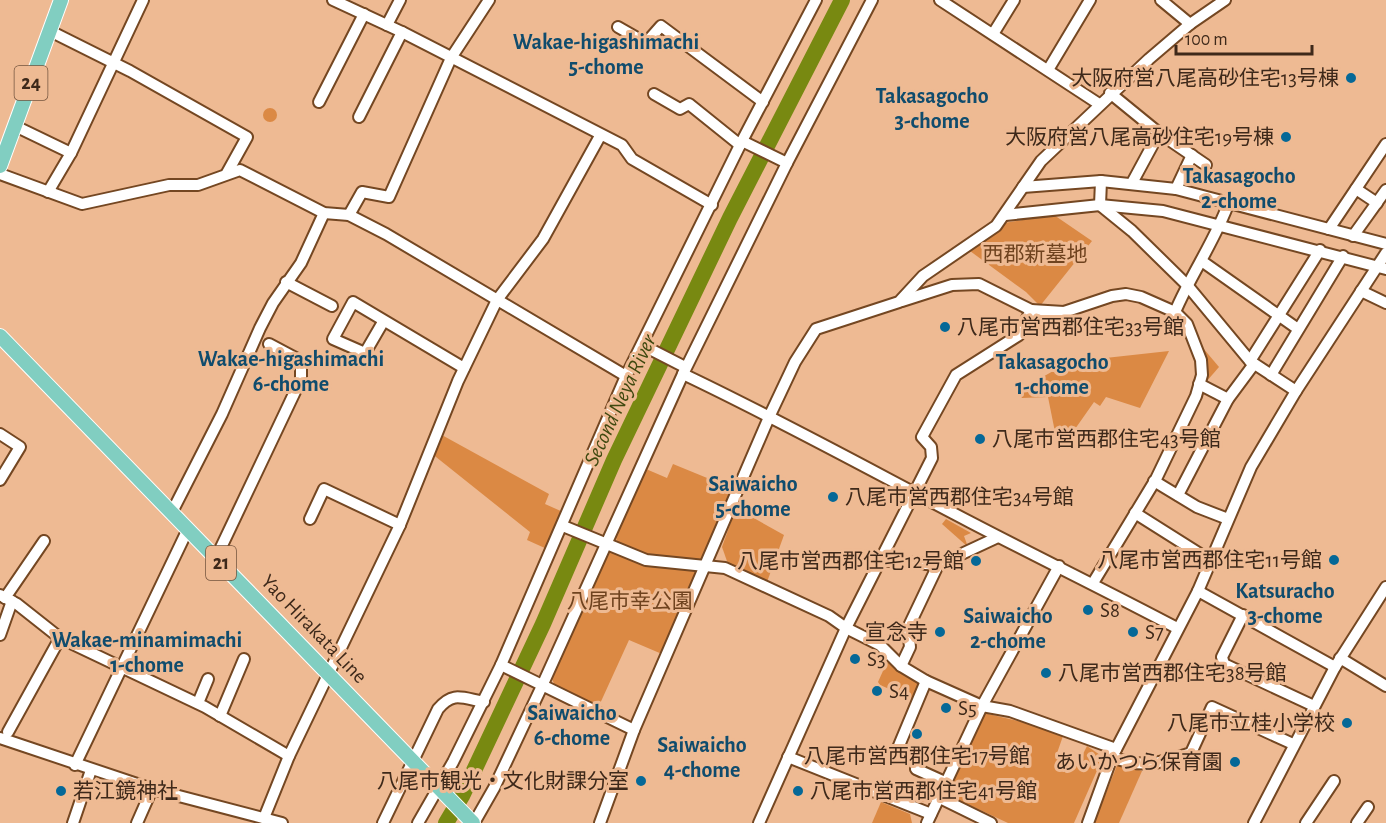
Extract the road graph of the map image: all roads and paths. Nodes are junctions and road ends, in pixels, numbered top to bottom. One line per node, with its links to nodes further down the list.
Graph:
1 (61, 0): 17 (main road, 24)
2 (143, 0): 21 (street)
3 (333, 0): 13 (street)
4 (400, 0): 15 (street)
5 (489, 0): 20 (street)
6 (816, 0): 26 (street)
7 (872, 0): 36 (street)
8 (940, 0): 19 (street)
9 (1014, 0): 19 (street)
10 (1090, 0): 22 (street)
11 (1161, 0): 14 (street)
12 (1225, 0): 14 (street)
13 (363, 14): 15 (street); 25 (street)
14 (1190, 24): 23 (street)
15 (387, 25): 18 (street)
16 (618, 27): 26 (street)
17 (50, 31): 21 (street); 29 (main road, 24)
18 (402, 32): 20 (street); 28 (street)
19 (993, 34): 22 (street)
20 (451, 58): 31 (street); 53 (street)
21 (114, 63): 34 (street); 39 (street)
22 (1048, 70): 27 (street)
23 (1110, 93): 27 (street); 30 (street)
24 (654, 94): 32 (street)
25 (320, 102)
26 (763, 102): 32 (street)
27 (1099, 104): 43 (street)
28 (359, 117)
29 (15, 126): 34 (street); 38 (main road, 24)
30 (1159, 133): 35 (street); 42 (street)
31 (600, 136): 50 (street); 67 (street)
32 (741, 143): 36 (street); 50 (street)
33 (1386, 144): 45 (street)
34 (71, 153): 47 (street)
35 (1192, 155): 37 (street); 44 (street)
36 (787, 163): 81 (street)
37 (1206, 165)
38 (0, 166)
39 (227, 173): 47 (street); 52 (street)
40 (0, 174): 47 (street)
41 (1101, 181): 42 (street); 43 (street); 51 (street)
42 (1132, 183): 44 (street)
43 (1023, 186): 54 (street)
44 (1176, 189): 48 (street)
45 (1356, 189): 49 (street); 56 (street)
46 (1386, 190): 49 (street)
47 (48, 192)
48 (1229, 202): 55 (street); 56 (street)
49 (1377, 203): 57 (street)
50 (712, 205): 78 (street)
51 (1100, 206): 54 (street); 55 (street); 65 (street)
52 (324, 213): 53 (street); 64 (street)
53 (349, 215): 67 (street)
54 (1005, 215): 68 (street)
55 (1221, 224): 59 (street); 62 (street)
56 (1329, 229): 57 (street)
57 (1353, 236): 58 (street)
58 (1386, 244)
59 (1320, 250): 61 (street); 73 (street)
60 (1386, 253): 63 (street)
61 (1342, 256): 63 (street); 75 (street)
62 (1203, 262): 65 (street); 73 (street)
63 (1381, 268): 66 (street)
64 (286, 282): 70 (street); 93 (street)
65 (1186, 285): 72 (street); 79 (street)
66 (1360, 291): 69 (street); 85 (street)
67 (496, 300): 80 (street); 83 (street)
68 (899, 302): 71 (street); 87 (street)
69 (1386, 303)
70 (332, 306)
71 (1031, 310): 72 (street); 91 (street)
72 (1175, 312): 84 (street)
73 (1279, 315): 75 (street); 79 (street)
74 (383, 322): 74 (street); 80 (street)
75 (1298, 329): 82 (street)
76 (0, 336): 93 (main road, Yao Hirakata Line / 21)
77 (269, 344): 103 (street)
78 (642, 345): 81 (street); 83 (street)
79 (1252, 363): 82 (street); 86 (street)
80 (464, 368): 97 (street)
81 (684, 370): 87 (street); 102 (street)
82 (1271, 375): 85 (street)
83 (626, 376): 98 (street)
84 (1199, 384): 86 (street); 90 (street)
85 (1296, 391): 96 (street)
86 (1228, 399): 92 (street)
87 (770, 415): 91 (street); 106 (street)
88 (0, 434): 89 (street)
89 (1, 481)
90 (1154, 481): 92 (street); 94 (street)
91 (915, 493): 100 (street); 104 (street)
92 (1178, 495): 96 (street)
93 (172, 512): 99 (main road, Yao Hirakata Line / 21)
94 (1135, 513): 105 (street); 109 (street)
95 (310, 519): 97 (street)
96 (1228, 519): 105 (street)
97 (400, 525): 123 (street)
98 (563, 526): 102 (street); 120 (street)
99 (188, 529): 103 (main road, Yao Hirakata Line / 21); 122 (street)
100 (998, 537): 107 (street); 108 (street)
101 (44, 542): 112 (street)
102 (606, 545): 106 (street); 126 (street)
103 (216, 558): 123 (main road, Yao Hirakata Line / 21)
104 (880, 560): 107 (street); 114 (street)
105 (1211, 561): 111 (street)
106 (708, 565): 114 (street); 134 (street)
107 (938, 565): 121 (street)
108 (1059, 566): 109 (street); 130 (street)
109 (1093, 583): 115 (street)
110 (1386, 587): 119 (street)
111 (1198, 591): 113 (street); 115 (street)
112 (6, 598): 116 (street); 117 (street)
113 (1243, 615): 119 (street); 131 (street)
114 (846, 628): 121 (street); 139 (street)
115 (1177, 628): 137 (street)
116 (0, 635)
117 (60, 638): 122 (street); 135 (street)
118 (244, 659): 132 (street)
119 (1338, 662): 127 (street); 131 (street)
120 (501, 665): 126 (street); 128 (street)
121 (901, 666): 125 (street)
122 (122, 669): 129 (street); 141 (street)
123 (328, 674): 138 (street); 140 (main road, Yao Hirakata Line / 21)
124 (208, 679): 129 (street)
125 (926, 681): 130 (street); 144 (street)
126 (542, 686): 134 (street); 151 (street)
127 (1386, 686)
128 (484, 702): 140 (street); 146 (street)
129 (198, 703): 132 (street)
130 (982, 706): 137 (street); 144 (street)
131 (1314, 706): 136 (street)
132 (220, 716): 138 (street)
133 (0, 723): 135 (street)
134 (634, 730): 157 (street)
135 (4, 735): 141 (street)
136 (1293, 744): 137 (street); 161 (street)
137 (1114, 753): 160 (street)
138 (289, 756): 149 (street)
139 (788, 757): 150 (street); 158 (street)
140 (413, 761): 146 (main road, Yao Hirakata Line / 21); 155 (street)
141 (75, 765): 142 (street)
142 (91, 770): 145 (street); 152 (street)
143 (1334, 781): 162 (street)
144 (947, 783): 147 (street)
145 (152, 789): 149 (street); 153 (street)
146 (440, 789): 151 (main road, Yao Hirakata Line / 21); 156 (street)
147 (940, 798): 150 (street); 159 (street)
148 (1368, 807): 163 (street)
149 (264, 818): 154 (street)
150 (929, 818)
151 (472, 822)
152 (73, 823)
153 (137, 823)
154 (282, 823)
155 (384, 823)
156 (418, 823)
157 (600, 823)
158 (759, 823)
159 (991, 823)
160 (1088, 823)
161 (1254, 823)
162 (1306, 823)
163 (1357, 823)

